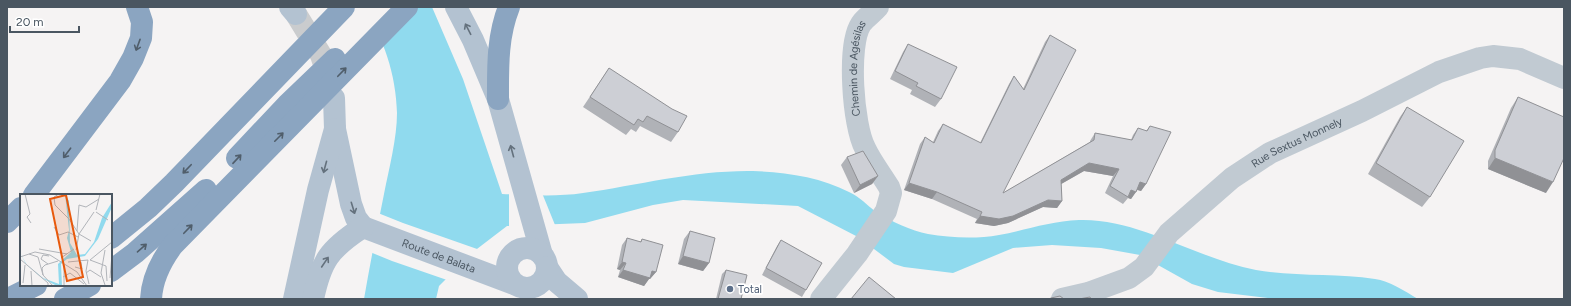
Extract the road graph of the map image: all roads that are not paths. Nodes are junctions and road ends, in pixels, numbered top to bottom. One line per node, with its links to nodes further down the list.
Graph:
1 (137, 7): 15 (highway, one-way to 15)
2 (335, 7): 10 (highway)
3 (344, 7): 10 (highway)
4 (389, 7): 13 (highway)
5 (406, 7): 13 (highway, one-way to 5)
6 (456, 7): 12 (main road, one-way to 6)
7 (509, 7): 12 (highway)
8 (878, 7): 32 (lane, Chemin de Agésilas)
9 (1564, 78): 33 (lane, Rue Sextus Monnely)
10 (272, 80): 19 (highway, one-way to 19)
11 (334, 98): 14 (main road)
12 (498, 99): 20 (main road, one-way to 12)
13 (291, 113): 21 (highway, one-way to 13); 27 (highway, one-way to 13)
14 (335, 129): 18 (main road, one-way to 18); 28 (main road, one-way to 28)
15 (35, 194)
16 (20, 209): 17 (highway)
17 (7, 222)
18 (367, 230): 24 (main road, Route de Balata); 29 (main road, one-way to 18)
19 (112, 237)
20 (544, 261): 24 (main road); 24 (main road); 31 (main road)
21 (112, 270)
22 (34, 286): 25 (highway)
23 (88, 286): 26 (highway)
24 (517, 286): 30 (main road, Route de Balata)
25 (8, 299)
26 (65, 299)
27 (151, 299)
28 (294, 299)
29 (313, 299)
30 (546, 299)
31 (577, 299)
32 (821, 299)
33 (1062, 299)

